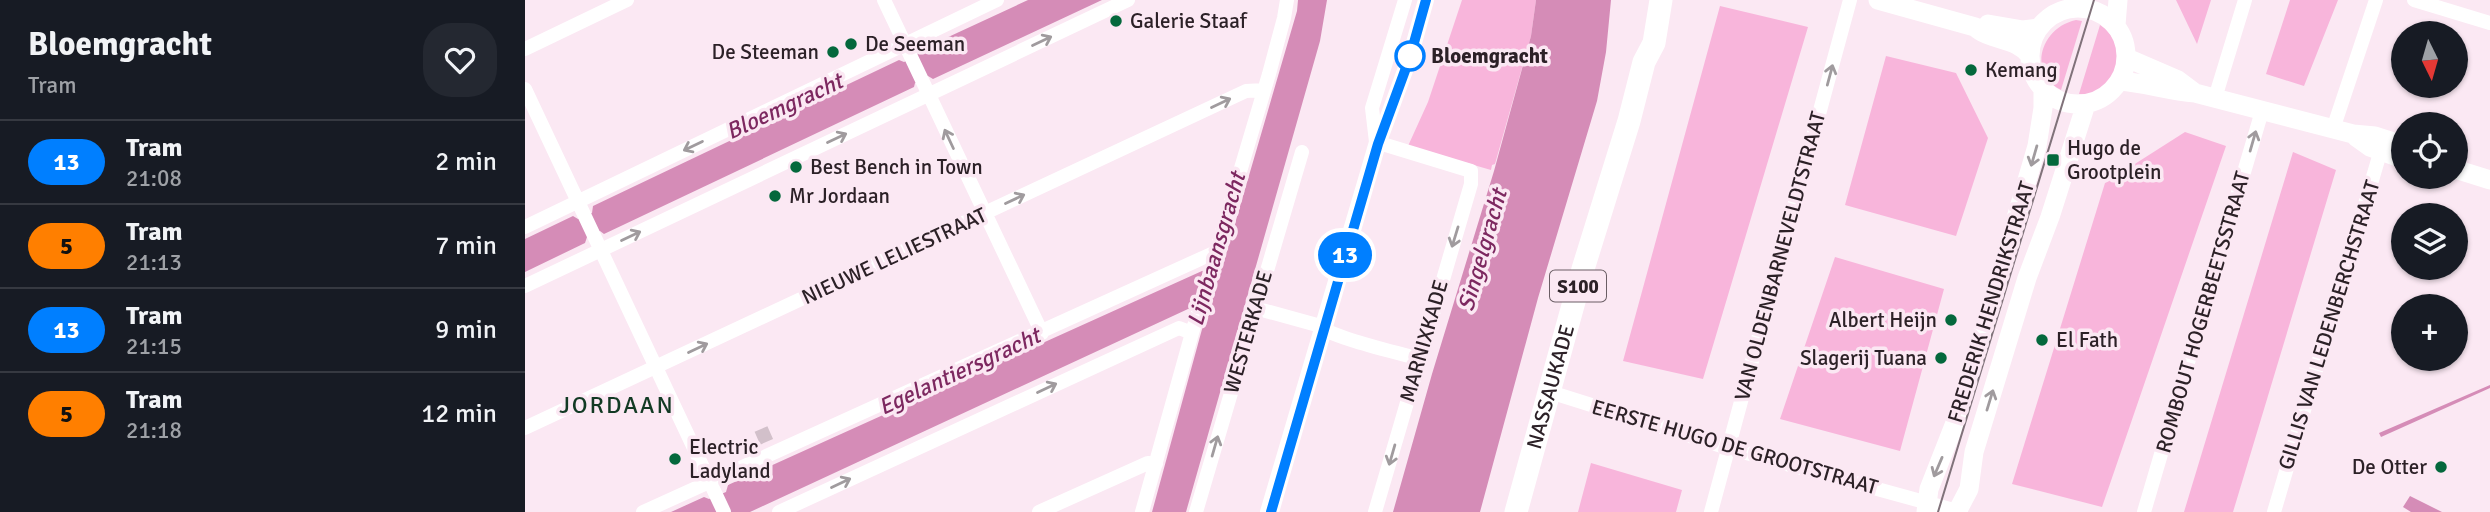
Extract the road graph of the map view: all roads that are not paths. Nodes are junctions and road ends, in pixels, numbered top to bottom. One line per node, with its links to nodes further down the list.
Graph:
1 (627, 0): 20 (street)
2 (884, 0): 21 (street)
3 (997, 0): 21 (street)
4 (1128, 0): 29 (street, one-way to 4)
5 (1287, 0): 28 (street)
6 (1405, 0): 35 (street)
7 (1644, 0): 24 (main road, NASSAUKADE / S100)
8 (1661, 0): 24 (main road, NASSAUKADE / S100)
9 (1850, 0): 54 (street, VAN OLDENBARNEVELDTSTRAAT, one-way to 9)
10 (1878, 0): 18 (main road)
11 (2118, 0): 17 (main road)
12 (2245, 0): 31 (street)
13 (2376, 0): 34 (street)
14 (2414, 0): 16 (street)
15 (2075, 4): 17 (main road); 19 (main road)
16 (2490, 23)
17 (2116, 25): 23 (main road)
18 (1975, 27): 19 (main road); 22 (main road)
19 (2039, 28): 22 (main road)
20 (525, 49)
21 (907, 50): 29 (street); 40 (street, one-way to 40)
22 (2030, 57): 27 (main road)
23 (2127, 58): 25 (main road); 30 (main road)
24 (1644, 62): 52 (main road, NASSAUKADE / S100)
25 (2120, 81): 30 (main road); 32 (main road)
26 (525, 89): 40 (street)
27 (2043, 89): 32 (main road); 57 (main road, FREDERIK HENDRIKSTRAAT, one-way to 57)
28 (1264, 90): 41 (street, NIEUWE LELIESTRAAT, one-way to 28); 44 (street)
29 (926, 91): 41 (street, one-way to 29); 43 (street, one-way to 29)
30 (2195, 93): 31 (main road)
31 (2215, 98): 33 (main road)
32 (2086, 104): 68 (main road, FREDERIK HENDRIKSTRAAT, one-way to 32)
33 (2262, 111): 34 (main road); 69 (street, ROMBOUT HOGERBEETSSTRAAT, one-way to 33)
34 (2333, 130): 36 (main road)
35 (1376, 142): 47 (street); 50 (street, MARNIXKADE, one-way to 50)
36 (2389, 145): 70 (street, GILLIS VAN LEDENBERCHSTRAAT)
37 (1301, 152): 46 (street, WESTERKADE)
38 (2468, 173): 39 (main road)
39 (2490, 180)
40 (581, 206): 42 (street); 43 (street)
41 (984, 213): 48 (street); 51 (street, NIEUWE LELIESTRAAT, one-way to 41)
42 (525, 226)
43 (599, 245): 45 (street); 51 (street)
44 (1218, 251): 48 (street); 49 (street)
45 (525, 286)
46 (1255, 308): 47 (street); 63 (street, WESTERKADE, one-way to 46)
47 (1320, 328): 50 (street); 64 (street)
48 (1042, 333): 56 (street)
49 (1192, 333): 55 (street); 60 (street, one-way to 49)
50 (1419, 359): 65 (street, MARNIXKADE, one-way to 65)
51 (656, 368): 53 (street, NIEUWE LELIESTRAAT); 56 (street)
52 (1550, 392): 54 (street, EERSTE HUGO DE GROOTSTRAAT); 66 (main road, NASSAUKADE / S100)
53 (525, 428)
54 (1728, 448): 57 (street, EERSTE HUGO DE GROOTSTRAAT); 67 (street, VAN OLDENBARNEVELDTSTRAAT)
55 (1156, 464): 61 (street); 62 (street)
56 (713, 486): 58 (street); 59 (street)
57 (1926, 508): 68 (street, EERSTE HUGO DE GROOTSTRAAT)
58 (643, 512)
59 (725, 512)
60 (779, 512)
61 (1039, 512)
62 (1142, 512)
63 (1196, 512)
64 (1267, 512)
65 (1375, 512)
66 (1516, 512)
67 (1711, 512)
68 (1958, 512)
69 (2144, 512)
70 (2274, 512)

